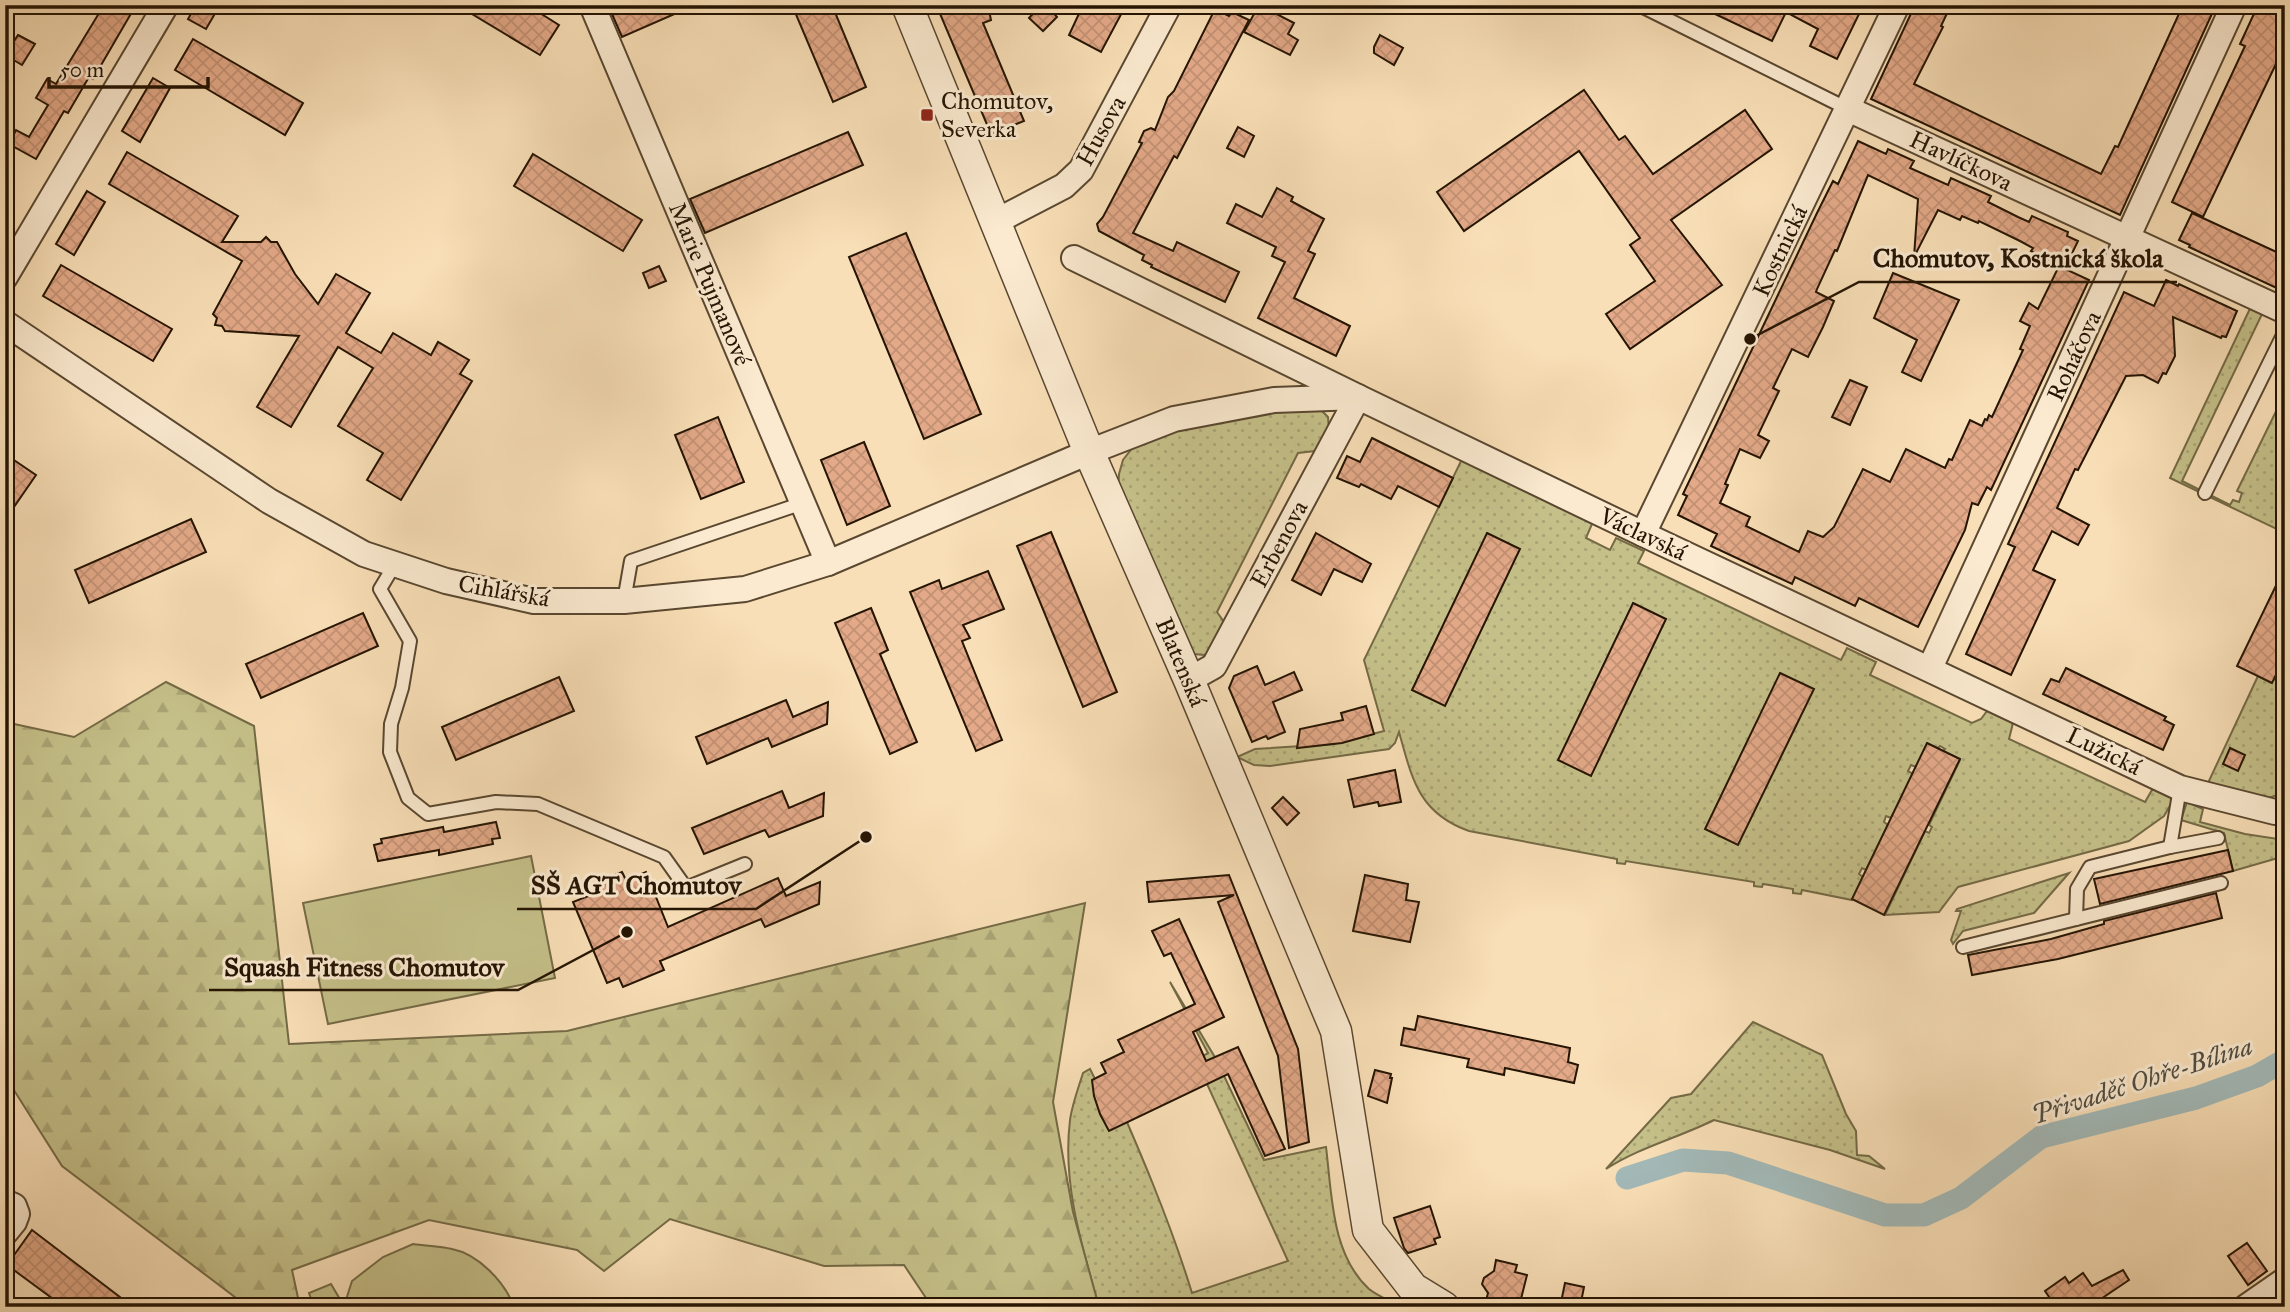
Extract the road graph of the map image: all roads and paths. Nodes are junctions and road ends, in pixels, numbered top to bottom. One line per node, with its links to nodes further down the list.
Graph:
1 (166, 5): 12 (street)
2 (592, 5): 19 (street, Marie Pujmanové)
3 (907, 5): 9 (street, Blatenská)
4 (1169, 5): 9 (street, Husova)
5 (1639, 5): 8 (lane, Havlíčkova)
6 (1897, 5): 8 (street, Kostnická)
7 (2234, 5): 10 (street, Roháčova)
8 (1848, 109): 10 (street, Havlíčkova); 20 (street, Kostnická)
9 (997, 221): 17 (street, Blatenská)
10 (2128, 239): 13 (street, Havlíčkova); 24 (street, Roháčova)
11 (1074, 258): 16 (street, Václavská)
12 (5, 277)
13 (2285, 311)
14 (5, 323): 22 (street, Cihlářská)
15 (2285, 331): 18 (lane)
16 (1358, 397): 17 (street, Václavská); 20 (street, Václavská); 25 (street, Erbenova)
17 (1089, 452): 21 (street, Cihlářská); 25 (street, Blatenská)
18 (2205, 492)
19 (803, 503): 21 (street, Marie Pujmanové); 23 (lane)
20 (1643, 534): 24 (street, Václavská)
21 (828, 563): 23 (street, Cihlářská)
22 (395, 564): 23 (street, Cihlářská); 30 (lane)
23 (624, 601)
24 (1930, 668): 26 (street, Lužická)
25 (1189, 680): 37 (street, Blatenská)
26 (2180, 788): 27 (street, Lužická); 29 (lane)
27 (2285, 812)
28 (2218, 838): 29 (lane)
29 (2169, 847): 32 (lane)
30 (745, 864)
31 (2221, 883): 32 (lane)
32 (2076, 919): 33 (lane)
33 (1963, 947)
34 (5, 1202): 35 (street)
35 (5, 1233)
36 (2285, 1280): 38 (street)
37 (1444, 1307)
38 (2246, 1307)

